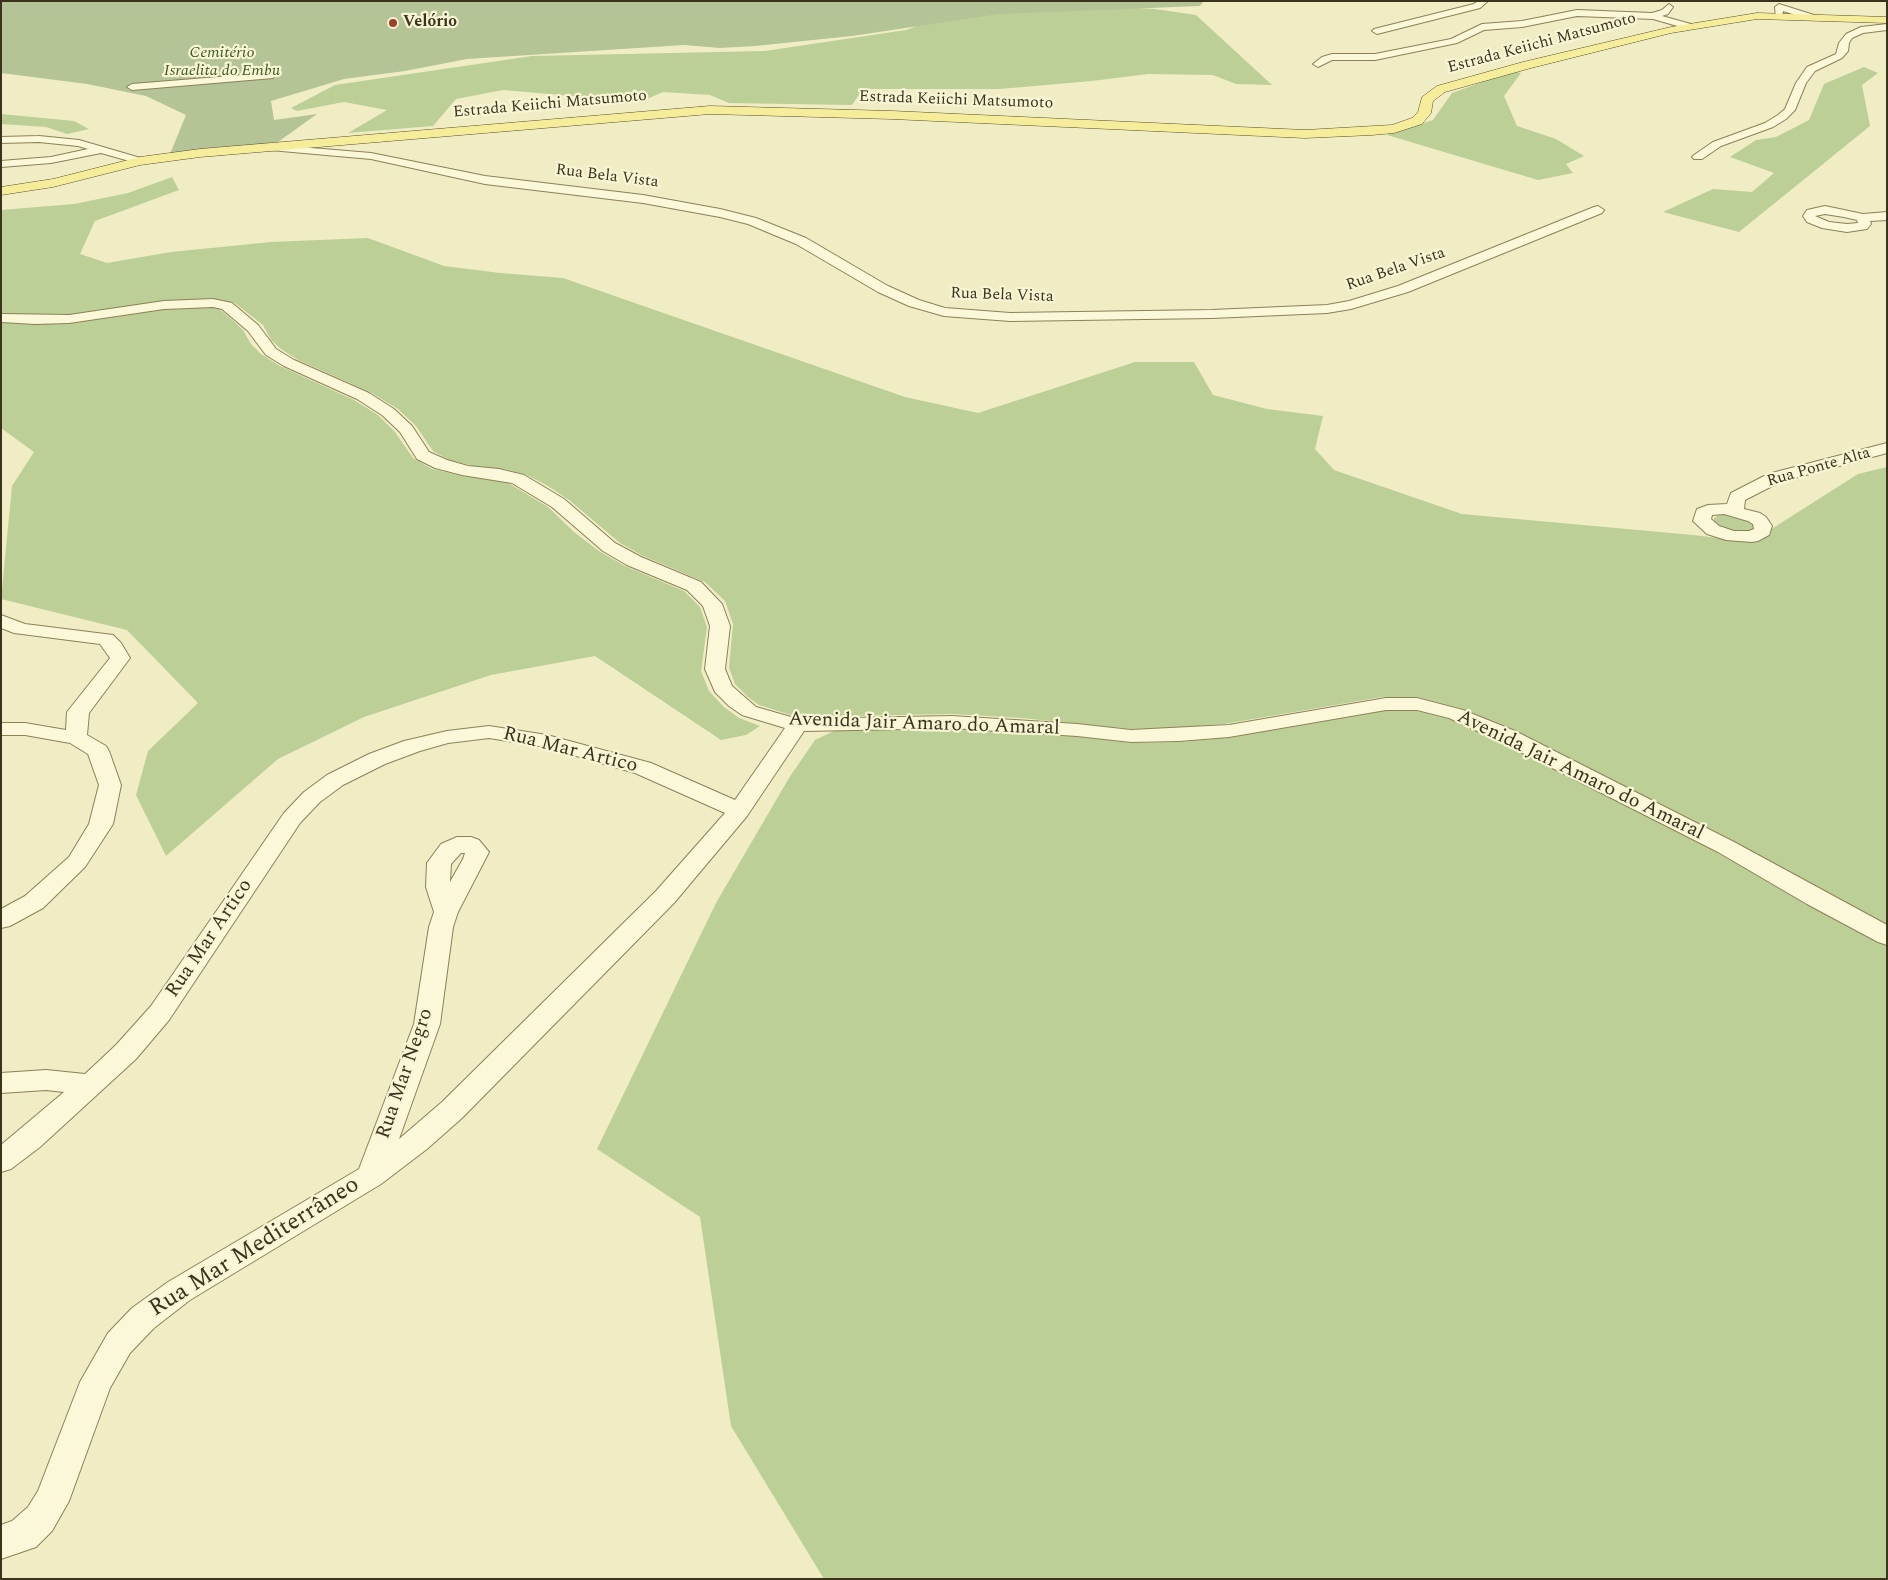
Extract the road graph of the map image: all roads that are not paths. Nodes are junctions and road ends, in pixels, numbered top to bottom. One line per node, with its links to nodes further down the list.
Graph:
1 (1482, 6): 10 (street)
2 (1669, 7): 5 (street)
3 (1777, 8): 6 (main road, Estrada Keiichi Matsumoto); 8 (main road, Estrada Keiichi Matsumoto)
4 (1508, 16): 7 (street)
5 (1654, 16): 7 (street); 8 (street)
6 (1887, 20)
7 (1532, 22): 11 (street)
8 (1688, 26): 17 (main road, Estrada Keiichi Matsumoto)
9 (1887, 27): 19 (street)
10 (1377, 31)
11 (1318, 64)
12 (269, 76): 14 (street)
13 (251, 81): 15 (street)
14 (132, 87)
15 (170, 95)
16 (1, 140): 18 (street)
17 (263, 147): 20 (main road, Estrada Keiichi Matsumoto); 23 (street, Rua Bela Vista)
18 (102, 150): 20 (street); 21 (street)
19 (1698, 158)
20 (140, 161): 22 (main road, Estrada Keiichi Matsumoto)
21 (1, 164)
22 (1, 191)
23 (1598, 210)
24 (1887, 216): 25 (street)
25 (1862, 218)
26 (1, 318): 30 (street, Avenida Jair Amaro do Amaral)
27 (1887, 448): 28 (street, Rua Ponte Alta)
28 (1735, 510)
29 (11, 625): 32 (street)
30 (798, 725): 33 (street); 36 (street, Avenida Jair Amaro do Amaral)
31 (1, 729): 32 (street)
32 (76, 738): 35 (street)
33 (739, 811): 38 (street, Rua Mar Artico); 40 (street)
34 (475, 859): 40 (street, Rua Mar Negro)
35 (1, 920)
36 (1887, 936)
37 (1, 1083): 38 (street)
38 (91, 1085): 39 (street)
39 (1, 1161)
40 (371, 1176): 41 (street, Rua Mar Mediterrâneo)
41 (1, 1542)

